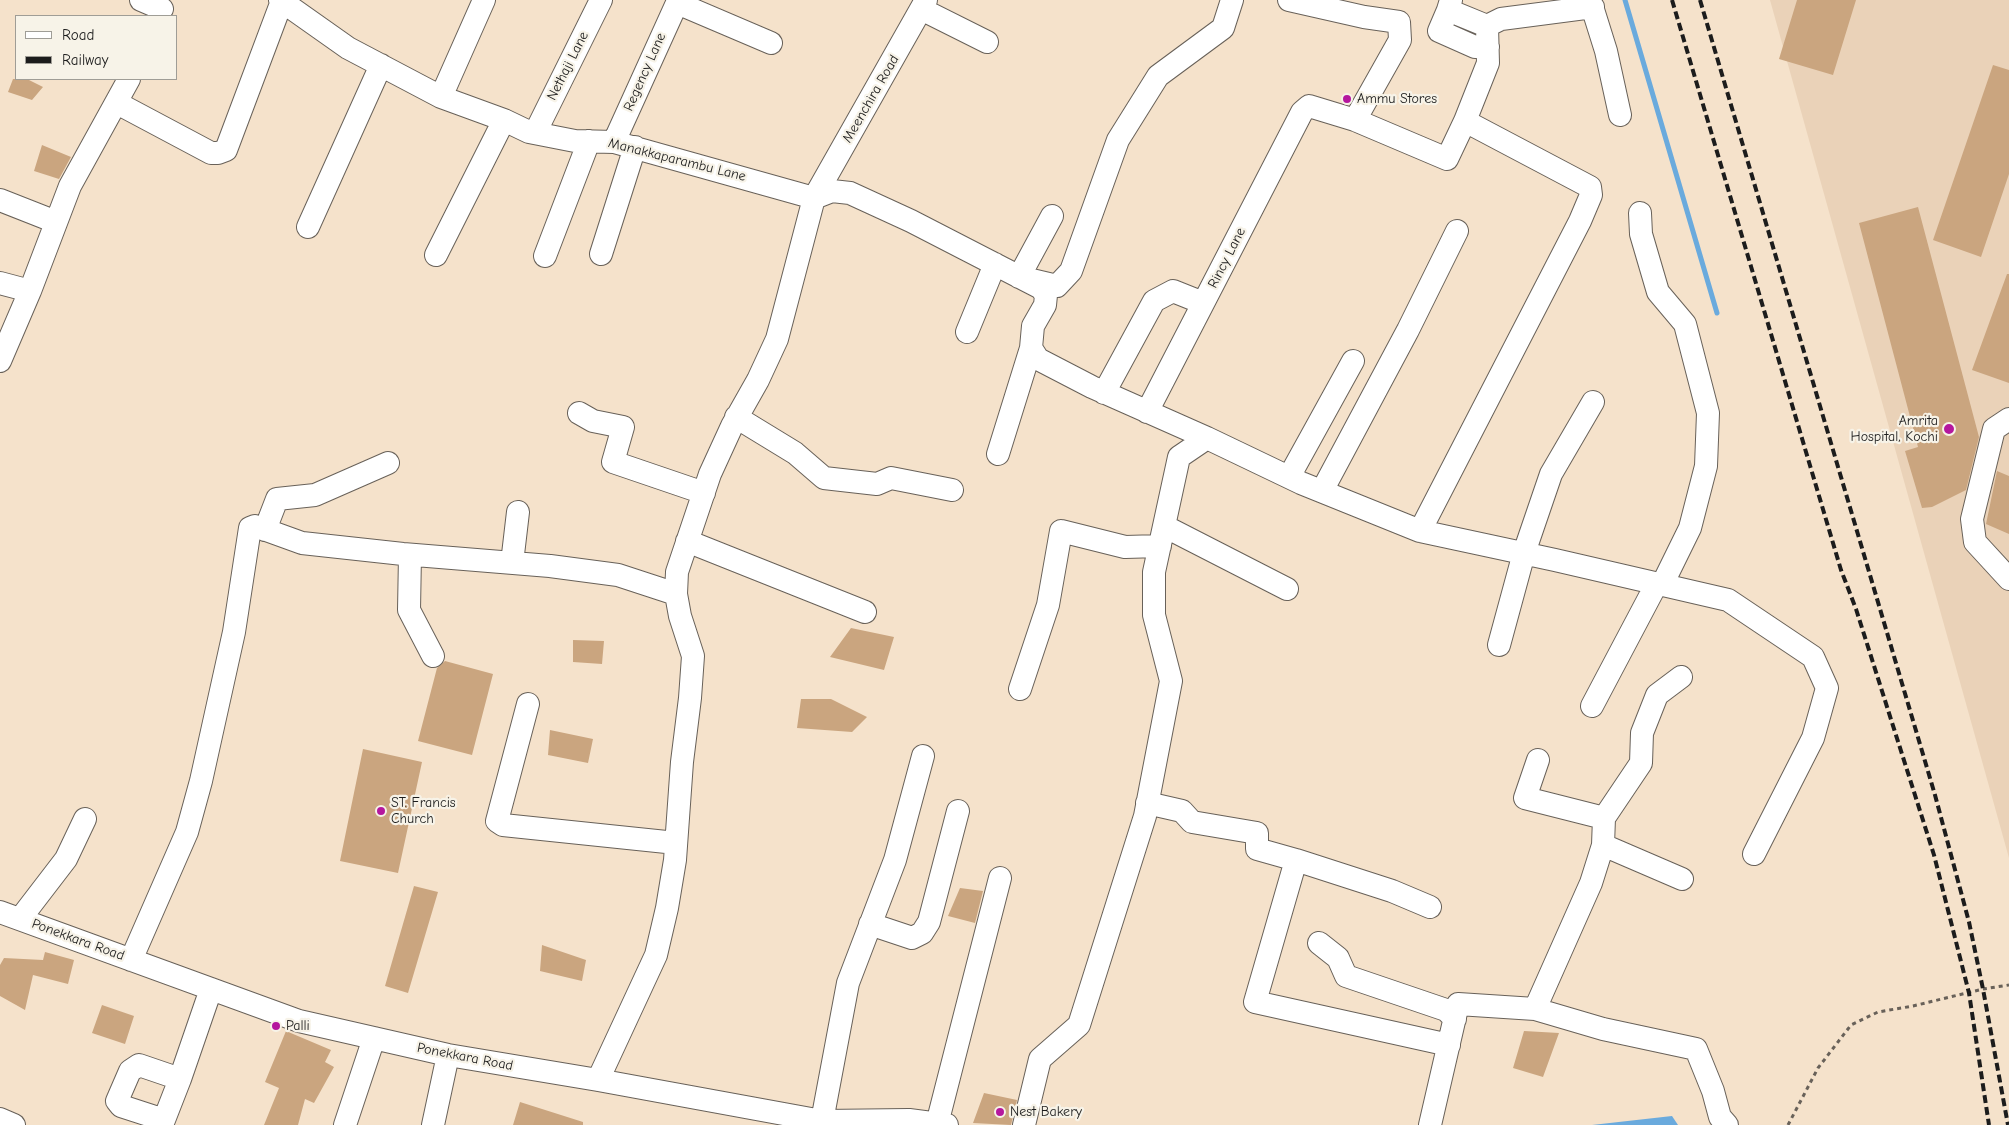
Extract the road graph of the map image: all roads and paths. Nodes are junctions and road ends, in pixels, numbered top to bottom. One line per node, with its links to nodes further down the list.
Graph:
1 (141, 0): 10 (street)
2 (281, 0): 14 (street, Manakkaparambu Lane); 17 (street)
3 (484, 0): 16 (street)
4 (601, 0): 22 (street, Nethaji Lane)
5 (1232, 0): 36 (street)
6 (1289, 0): 20 (street)
7 (1591, 4): 11 (street); 18 (street)
8 (923, 5): 12 (street); 25 (street, Meenchira Road)
9 (1450, 5): 11 (street)
10 (162, 8)
11 (1487, 37): 21 (street)
12 (987, 42)
13 (771, 43): 24 (street, Regency Lane)
14 (381, 65): 16 (street, Manakkaparambu Lane); 30 (street)
15 (128, 80): 17 (street)
16 (441, 97): 19 (street, Manakkaparambu Lane)
17 (117, 103): 29 (street)
18 (1620, 114)
19 (504, 120): 22 (street, Manakkaparambu Lane); 33 (street)
20 (1355, 120): 21 (street); 39 (street, Rincy Lane)
21 (1466, 121): 59 (street)
22 (535, 133): 23 (street, Manakkaparambu Lane)
23 (589, 141): 24 (street, Manakkaparambu Lane); 34 (street)
24 (624, 144): 25 (street, Manakkaparambu Lane); 32 (street, Regency Lane)
25 (814, 198): 35 (street); 48 (street, Meenchira Road)
26 (0, 200): 29 (street)
27 (1640, 213): 66 (street)
28 (1052, 216): 36 (street)
29 (56, 222): 38 (street)
30 (308, 227)
31 (1457, 232): 55 (street)
32 (601, 254)
33 (436, 255)
34 (545, 256)
35 (995, 264): 36 (street); 40 (street)
36 (1019, 277): 41 (street)
37 (0, 283): 38 (street)
38 (30, 291): 42 (street)
39 (1203, 303): 44 (street); 46 (street, Rincy Lane)
40 (967, 332)
41 (1031, 348): 44 (street); 51 (street)
42 (0, 361)
43 (1353, 361): 53 (street)
44 (1104, 393): 46 (street)
45 (1594, 402): 62 (street)
46 (1147, 412): 50 (street)
47 (579, 413): 56 (street)
48 (736, 418): 54 (street); 56 (street, Meenchira Road)
49 (2009, 419): 65 (street)
50 (1207, 438): 53 (street); 60 (street)
51 (998, 454)
52 (388, 463): 58 (street)
53 (1289, 477): 55 (street)
54 (952, 490)
55 (1322, 491): 59 (street)
56 (704, 493): 61 (street, Meenchira Road)
57 (518, 512): 64 (street)
58 (265, 530): 63 (street); 92 (street)
59 (1420, 531): 62 (street)
60 (1162, 536): 67 (street); 73 (street); 78 (street)
61 (688, 541): 68 (street, Meenchira Road); 69 (street)
62 (1524, 553): 66 (street); 70 (street)
63 (410, 554): 64 (street); 71 (street)
64 (512, 563): 68 (street)
65 (2009, 579)
66 (1659, 584): 75 (street); 84 (street)
67 (1287, 588)
68 (676, 594): 82 (street, Meenchira Road)
69 (865, 612)
70 (1499, 645)
71 (433, 656)
72 (1681, 677): 80 (street)
73 (1020, 689)
74 (528, 704): 82 (street)
75 (1592, 706)
76 (923, 756): 90 (street)
77 (1538, 760): 80 (street)
78 (1147, 803): 85 (street); 108 (street)
79 (958, 811): 90 (street)
80 (1604, 818): 83 (street)
81 (86, 819): 89 (street)
82 (676, 843): 101 (street, Meenchira Road)
83 (1603, 845): 87 (street); 95 (street)
84 (1754, 854)
85 (1296, 860): 88 (street); 98 (street)
86 (1000, 878): 104 (street)
87 (1682, 878)
88 (1430, 906)
89 (10, 915): 92 (street, Ponekkara Road)
90 (870, 924): 103 (street)
91 (1319, 944): 96 (street)
92 (131, 960): 94 (street, Ponekkara Road)
93 (2009, 985): 111 (path)
94 (211, 989): 97 (street, Ponekkara Road); 100 (street)
95 (1535, 1009): 96 (street); 110 (street)
96 (1457, 1012): 98 (street)
97 (374, 1038): 99 (street, Ponekkara Road); 106 (street)
98 (1449, 1045): 109 (street)
99 (448, 1055): 101 (street, Ponekkara Road); 107 (street)
100 (180, 1079)
101 (598, 1080): 103 (street, Ponekkara Road)
102 (0, 1119): 105 (street)
103 (822, 1121): 104 (street, Ponekkara Road)
104 (942, 1124)
105 (14, 1125)
106 (345, 1125)
107 (433, 1125)
108 (1024, 1125)
109 (1430, 1125)
110 (1727, 1125)
111 (1788, 1125)

